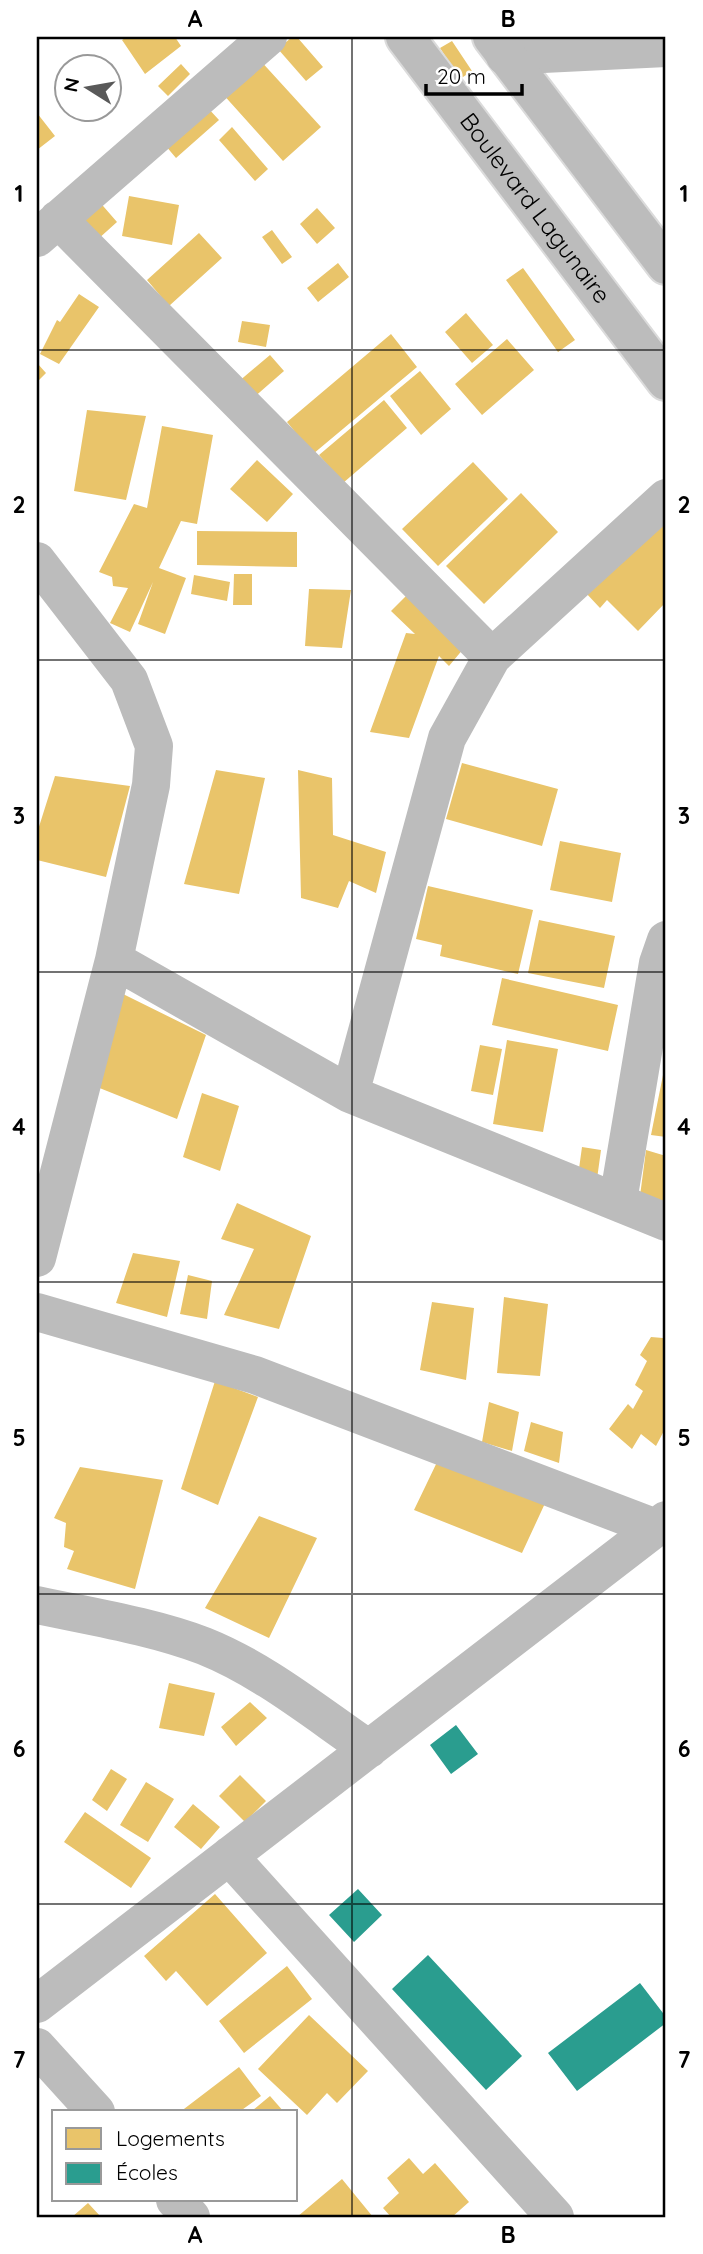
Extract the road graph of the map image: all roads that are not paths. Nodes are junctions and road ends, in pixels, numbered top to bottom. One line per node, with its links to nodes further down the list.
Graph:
1 (268, 37): 5 (street)
2 (405, 37): 7 (street, Boulevard Lagunaire)
3 (498, 46): 4 (street); 6 (street)
4 (666, 48)
5 (47, 228): 10 (street)
6 (666, 265)
7 (666, 382)
8 (666, 498): 10 (street)
9 (37, 561): 12 (street)
10 (492, 657): 13 (street)
11 (666, 940): 14 (street)
12 (114, 960): 13 (street); 16 (street)
13 (350, 1094): 14 (street)
14 (618, 1202): 15 (street)
15 (666, 1222)
16 (37, 1258)
17 (37, 1312): 18 (street)
18 (661, 1524): 20 (street)
19 (37, 1605): 20 (street)
20 (369, 1749): 21 (street)
21 (229, 1856): 22 (street); 27 (street)
22 (37, 2004)
23 (37, 2047): 24 (street)
24 (94, 2110)
25 (177, 2202): 26 (street)
26 (191, 2217)
27 (555, 2217)

